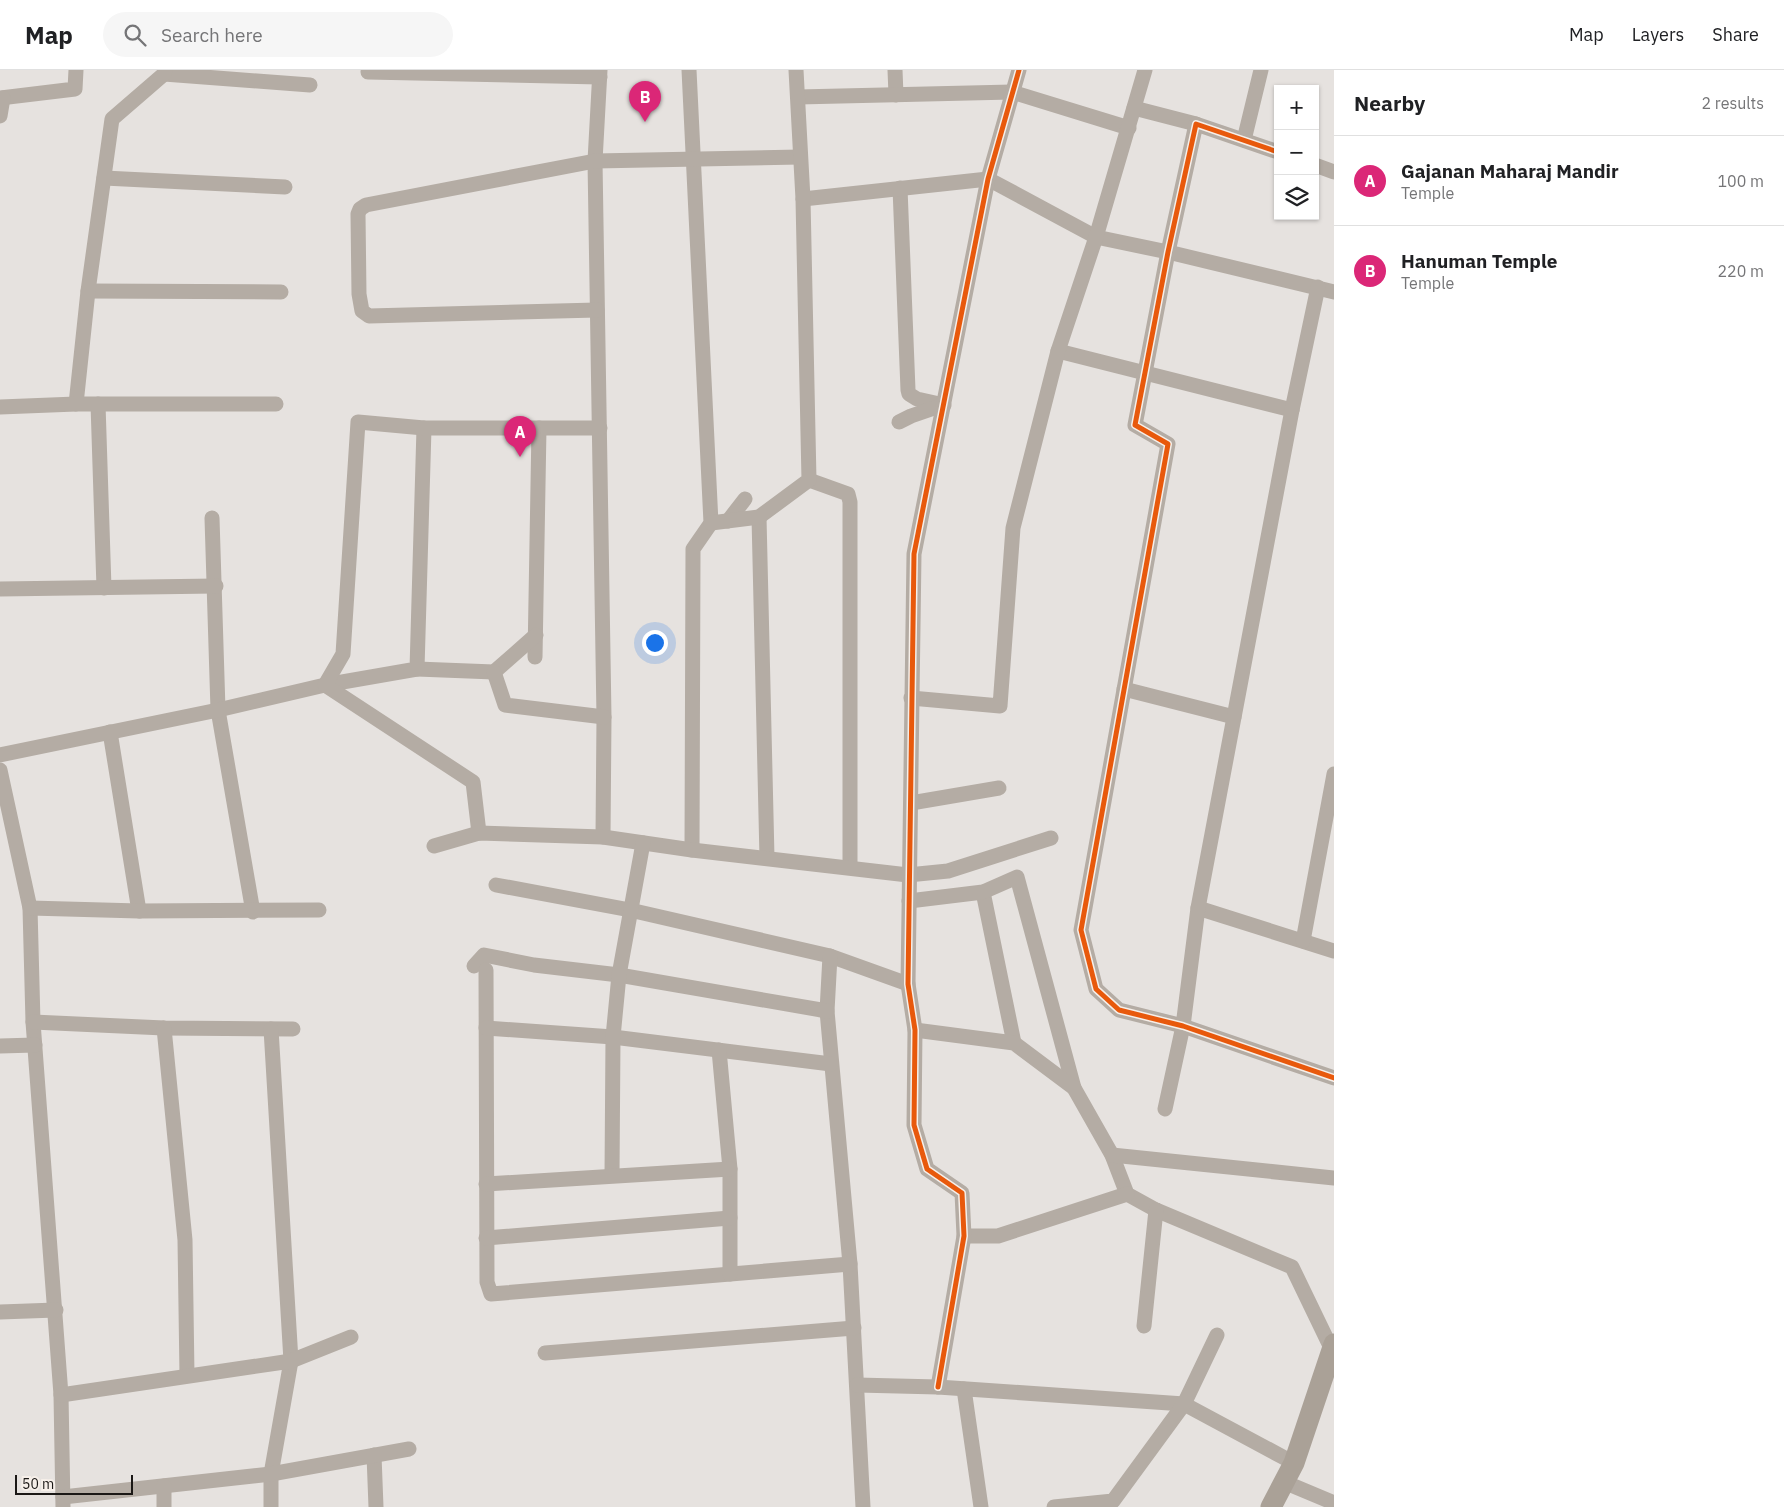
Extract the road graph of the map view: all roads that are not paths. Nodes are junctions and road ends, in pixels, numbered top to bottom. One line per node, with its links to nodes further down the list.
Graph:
1 (76, 70): 16 (street)
2 (689, 70): 24 (street)
3 (796, 70): 15 (street)
4 (895, 70): 14 (street)
5 (1019, 70): 13 (street)
6 (1145, 70): 17 (street)
7 (1261, 70): 21 (street)
8 (164, 72): 11 (street); 28 (street)
9 (368, 72): 10 (street)
10 (600, 74): 25 (street)
11 (244, 75): 12 (street)
12 (310, 86)
13 (1012, 92): 14 (street); 20 (street); 29 (street)
14 (896, 95): 15 (street)
15 (798, 97): 23 (street)
16 (2, 98): 18 (street)
17 (1134, 108): 19 (street); 20 (street)
18 (0, 116)
19 (1196, 124): 21 (street); 34 (street)
20 (1128, 128): 33 (street)
21 (1244, 140): 22 (street)
22 (1274, 151)
23 (800, 157): 24 (street); 32 (street)
24 (692, 158): 25 (street); 57 (street)
25 (595, 162): 39 (street); 39 (street)
26 (1319, 166): 27 (street)
27 (1334, 172)
28 (104, 178): 30 (street); 36 (street)
29 (988, 179): 31 (street); 33 (street); 45 (street)
30 (285, 187)
31 (900, 188): 32 (street); 45 (street)
32 (803, 199): 52 (street)
33 (1096, 237): 34 (street); 40 (street)
34 (1168, 252): 35 (street); 41 (street)
35 (1318, 287): 38 (street); 47 (street)
36 (88, 291): 37 (street); 42 (street)
37 (282, 292)
38 (1334, 292)
39 (597, 310): 51 (street)
40 (1058, 351): 41 (street); 67 (street)
41 (1145, 373): 47 (street); 66 (street)
42 (76, 404): 43 (street); 46 (street)
43 (98, 404): 44 (street); 59 (street)
44 (276, 404)
45 (944, 405): 48 (street); 67 (street)
46 (0, 406)
47 (1292, 410): 70 (street)
48 (899, 422)
49 (424, 428): 50 (street); 63 (street); 65 (street)
50 (539, 428): 51 (street); 61 (street)
51 (600, 428): 69 (street)
52 (809, 480): 54 (street); 84 (street)
53 (745, 499): 56 (street)
54 (759, 517): 56 (street); 83 (street)
55 (212, 518): 58 (street)
56 (728, 521): 57 (street)
57 (711, 523): 82 (street)
58 (216, 586): 59 (street); 68 (street)
59 (104, 588): 60 (street)
60 (0, 589)
61 (536, 634): 62 (street); 64 (street)
62 (535, 657)
63 (418, 669): 64 (street); 65 (street)
64 (494, 672): 69 (street)
65 (312, 688): 68 (street); 77 (street)
66 (1124, 690): 70 (street); 102 (street)
67 (911, 698): 76 (street)
68 (218, 710): 71 (street); 94 (street)
69 (604, 716): 78 (street)
70 (1234, 717): 90 (street)
71 (110, 732): 72 (street); 93 (street)
72 (0, 755)
73 (0, 770): 89 (street)
74 (1334, 774): 95 (street)
75 (999, 788): 76 (street)
76 (911, 804): 85 (street)
77 (479, 833): 78 (street); 81 (street)
78 (602, 836): 80 (street)
79 (1051, 838): 85 (street)
80 (643, 843): 82 (street); 92 (street)
81 (434, 846)
82 (692, 850): 83 (street)
83 (767, 858): 84 (street)
84 (850, 867): 85 (street)
85 (908, 874): 88 (street)
86 (496, 886): 92 (street)
87 (983, 892): 88 (street); 109 (street); 115 (street)
88 (910, 901): 99 (street)
89 (30, 908): 93 (street); 101 (street)
90 (1198, 908): 95 (street); 102 (street)
91 (319, 910): 94 (street)
92 (630, 910): 97 (street); 98 (street)
93 (139, 911): 94 (street)
94 (253, 912)
95 (1303, 941): 96 (street)
96 (1334, 951)
97 (830, 956): 99 (street); 100 (street)
98 (619, 975): 100 (street); 104 (street); 108 (street)
99 (908, 984): 107 (street)
100 (826, 1012): 113 (street)
101 (33, 1022): 103 (street); 110 (street)
102 (1183, 1026): 114 (street); 116 (street)
103 (164, 1028): 105 (street); 138 (street)
104 (486, 1028): 108 (street); 121 (street)
105 (271, 1029): 106 (street); 137 (street)
106 (294, 1029)
107 (915, 1030): 109 (street); 125 (street)
108 (613, 1037): 112 (street); 119 (street)
109 (1014, 1044): 115 (street)
110 (35, 1045): 111 (street); 129 (street)
111 (0, 1046)
112 (719, 1050): 113 (street); 118 (street)
113 (831, 1064): 127 (street)
114 (1334, 1078)
115 (1074, 1088): 117 (street)
116 (1165, 1109)
117 (1112, 1155): 120 (street); 122 (street)
118 (730, 1169): 119 (street); 124 (street)
119 (612, 1175): 121 (street)
120 (1334, 1178)
121 (486, 1184): 126 (street)
122 (1127, 1194): 123 (street); 125 (street)
123 (1156, 1210): 131 (street); 135 (street)
124 (730, 1218): 126 (street); 128 (street)
125 (964, 1236): 140 (street)
126 (486, 1238): 128 (street)
127 (850, 1264): 128 (street); 132 (street)
128 (730, 1274)
129 (56, 1310): 130 (street); 142 (street)
130 (0, 1312)
131 (1144, 1326)
132 (854, 1328): 136 (street); 139 (street)
133 (1217, 1335): 143 (street)
134 (351, 1337): 137 (street)
135 (1333, 1347): 146 (street)
136 (545, 1352)
137 (291, 1361): 138 (street); 147 (street)
138 (187, 1375): 142 (street)
139 (857, 1384): 140 (street); 155 (street)
140 (938, 1387): 141 (street)
141 (964, 1390): 143 (street); 156 (street)
142 (61, 1395): 150 (street)
143 (1184, 1404): 146 (street); 157 (street)
144 (409, 1449): 145 (street)
145 (374, 1455): 147 (street); 154 (street)
146 (1294, 1463): 148 (street)
147 (271, 1474): 149 (street); 153 (street)
148 (1284, 1482): 151 (street); 158 (street)
149 (164, 1486): 150 (street); 152 (street)
150 (63, 1502)
151 (1334, 1503)
152 (164, 1507)
153 (271, 1507)
154 (376, 1507)
155 (863, 1507)
156 (981, 1507)
157 (1054, 1507)
158 (1271, 1507)

